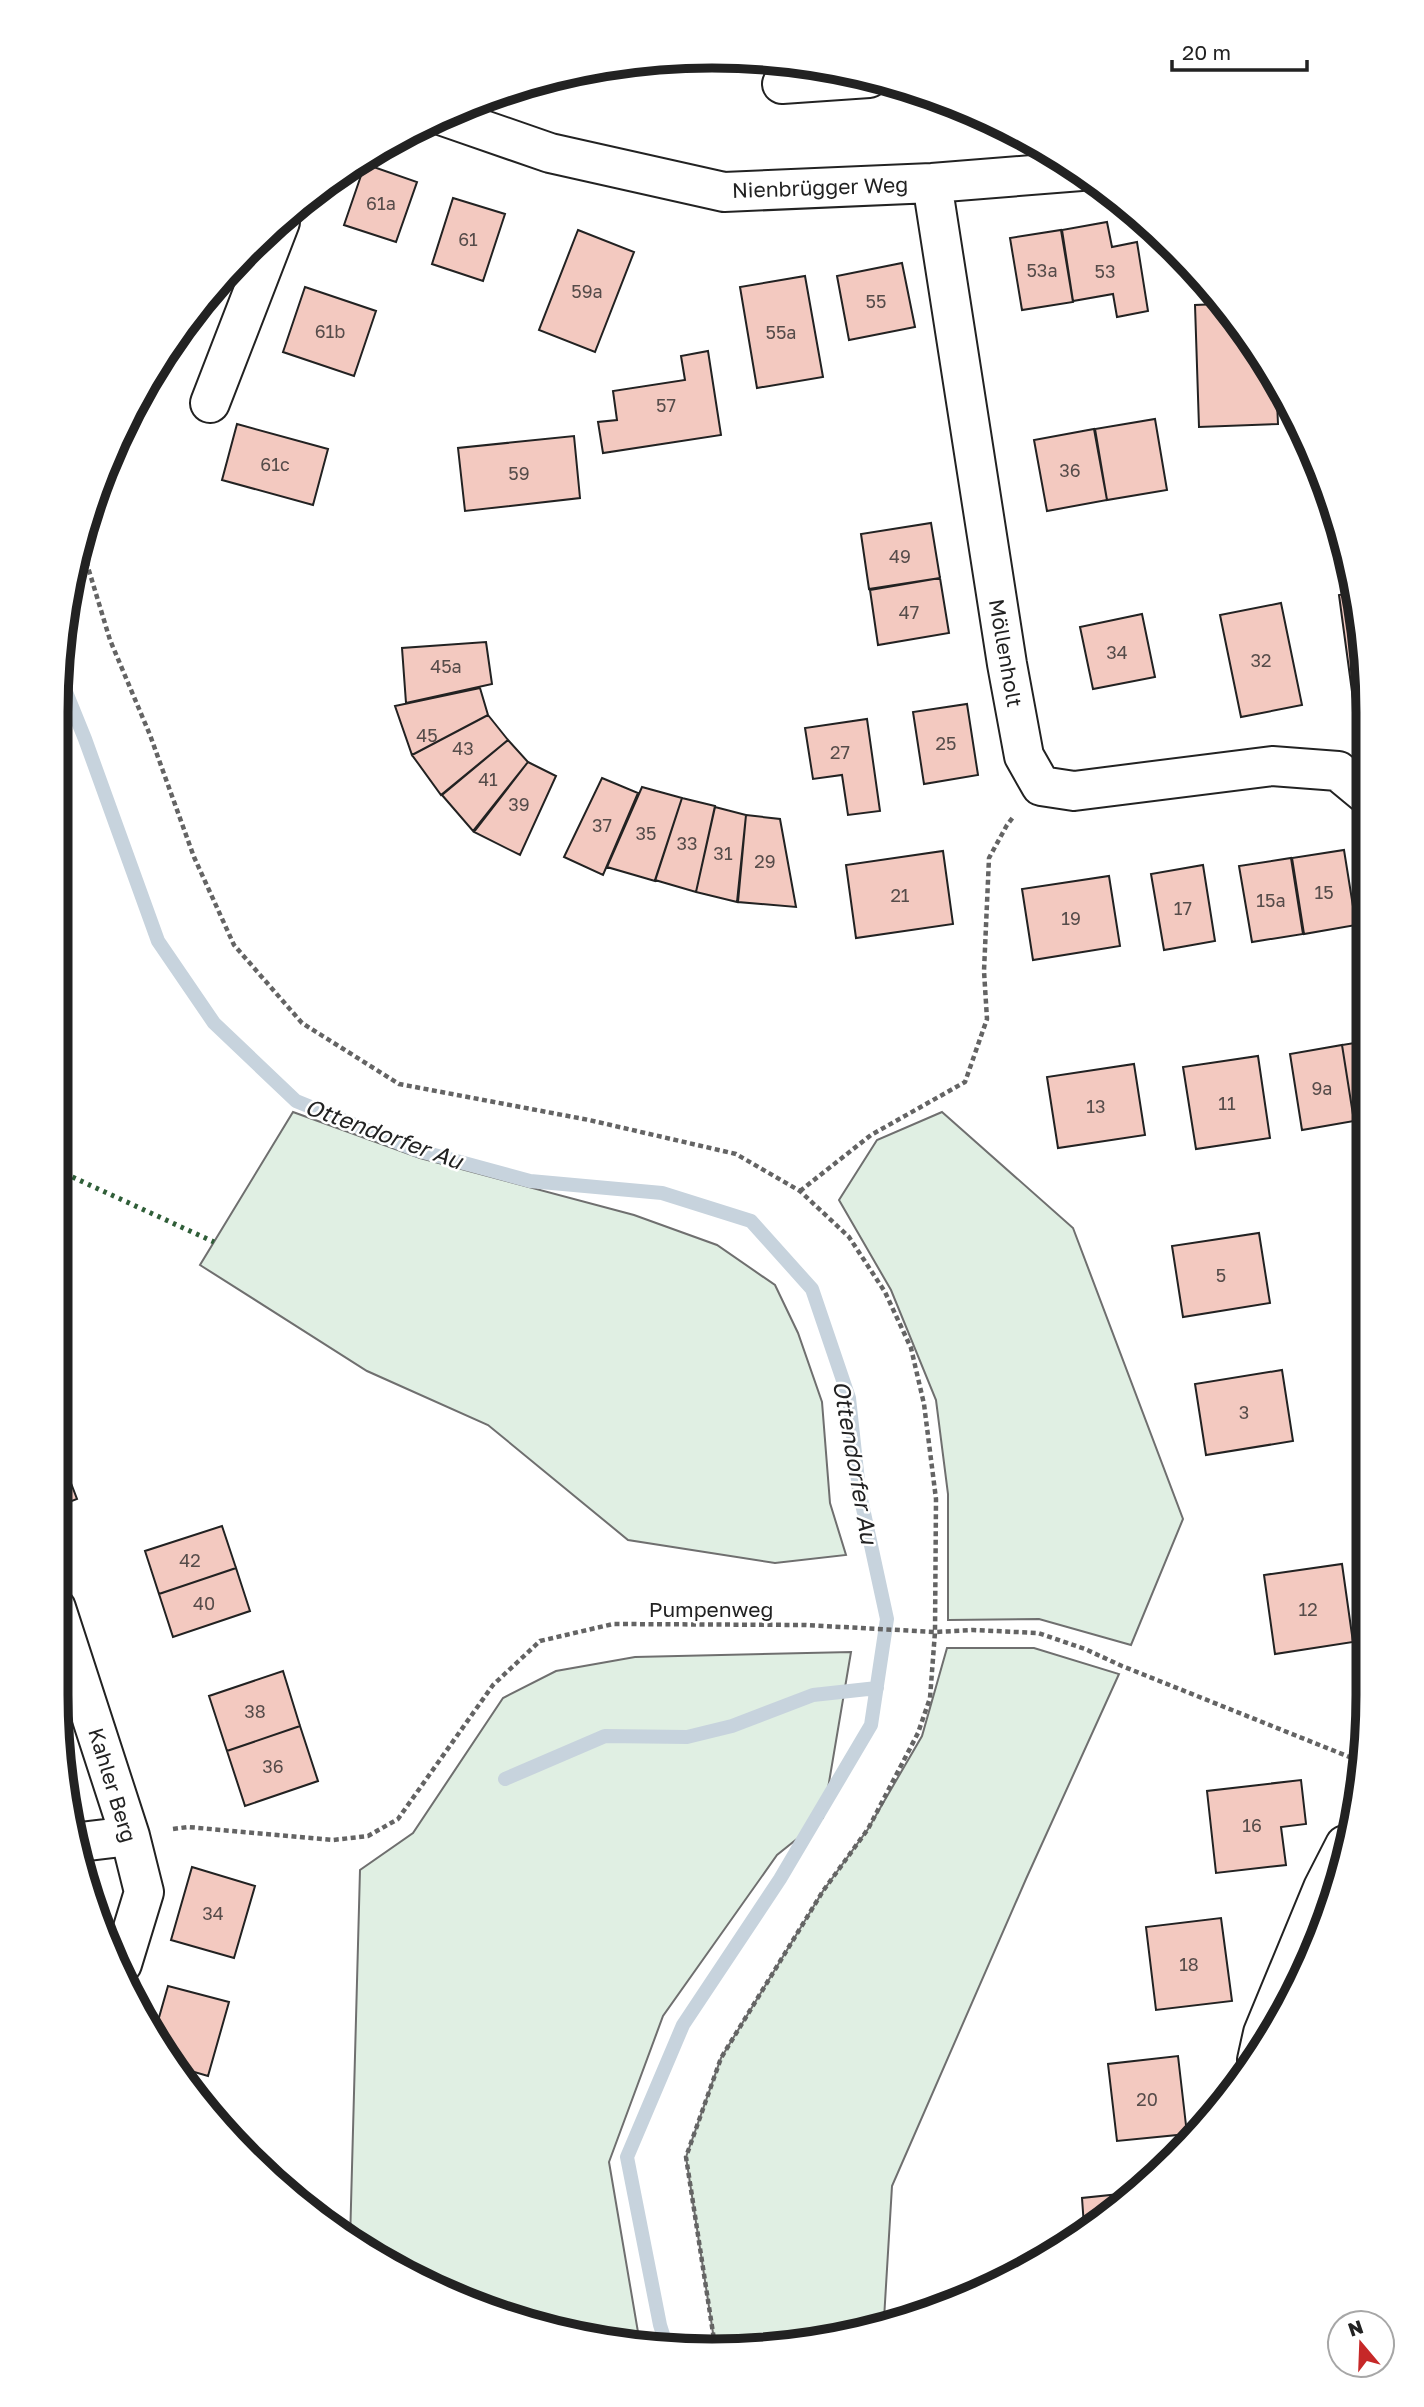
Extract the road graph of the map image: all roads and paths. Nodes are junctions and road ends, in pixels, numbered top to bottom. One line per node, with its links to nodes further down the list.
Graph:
1 (833, 80): 2 (street)
2 (782, 83)
3 (457, 121): 5 (street, Nienbrügger Weg)
4 (1056, 168): 5 (street, Nienbrügger Weg)
5 (932, 183): 10 (street, Möllenholt)
6 (272, 243): 7 (street)
7 (211, 403)
8 (87, 560): 11 (path)
9 (1356, 785): 10 (street)
10 (1041, 786): 11 (path)
11 (800, 1191): 12 (path)
12 (935, 1632): 14 (path, Pumpenweg); 15 (path, Pumpenweg); 20 (path)
13 (68, 1645): 15 (street, Kahler Berg)
14 (1352, 1758)
15 (130, 1836): 16 (street); 18 (street, Kahler Berg)
16 (85, 1841)
17 (1332, 1870): 19 (street)
18 (124, 1957)
19 (1269, 2019)
20 (714, 2339)

